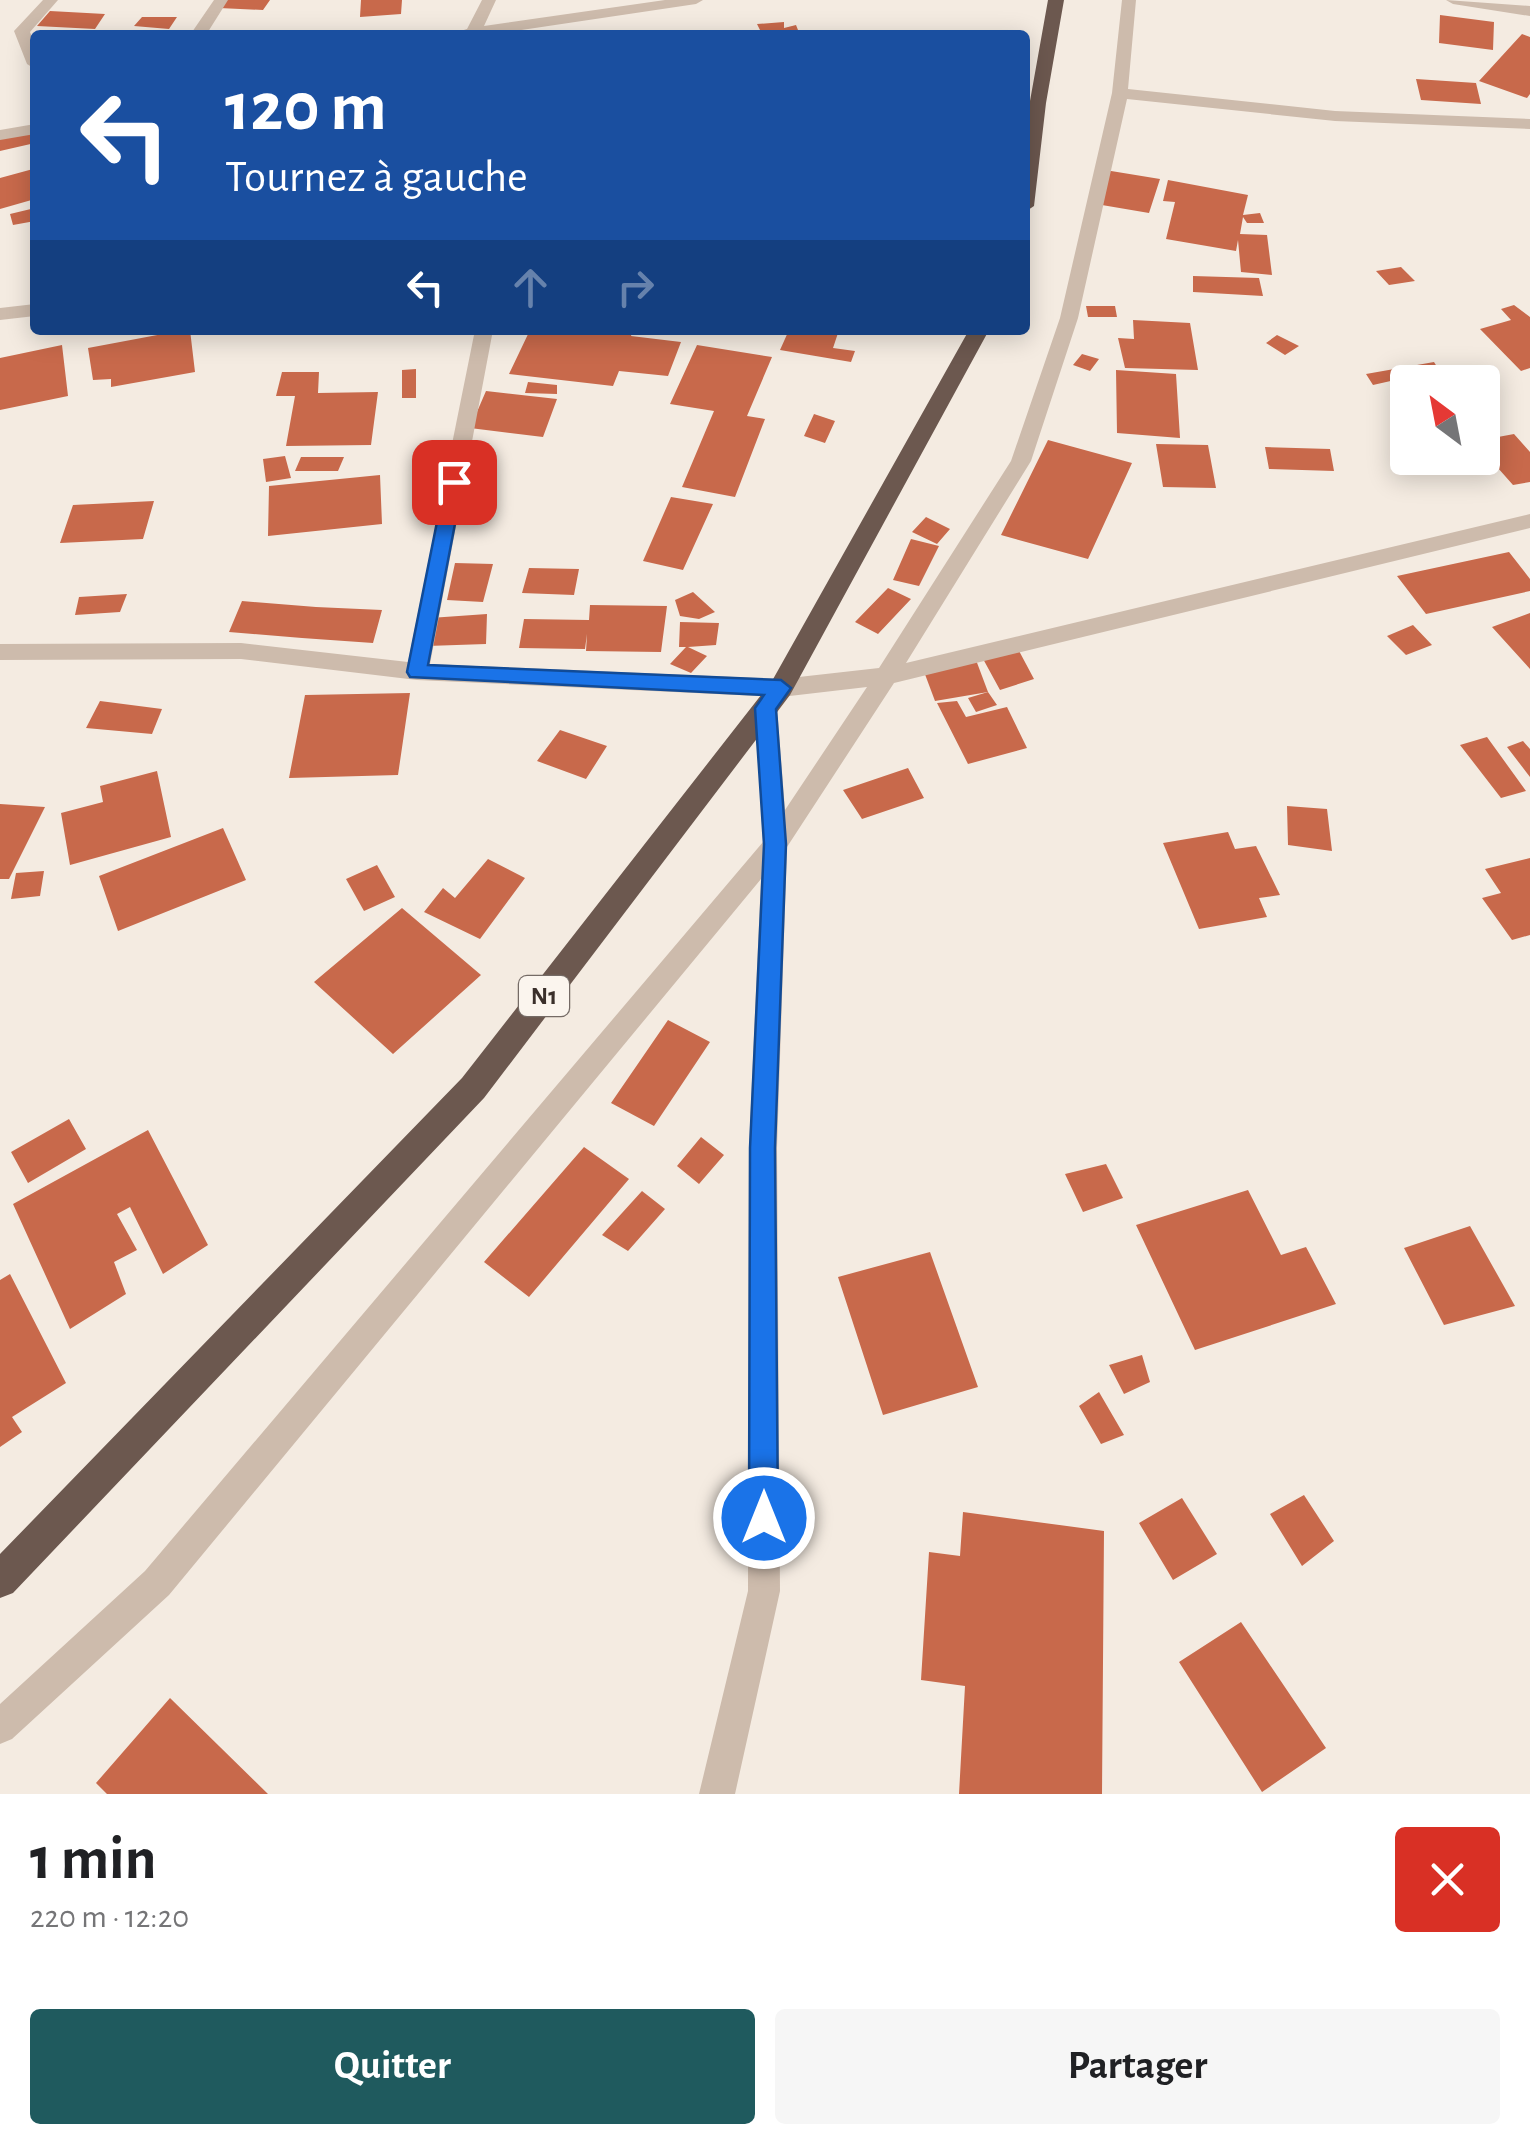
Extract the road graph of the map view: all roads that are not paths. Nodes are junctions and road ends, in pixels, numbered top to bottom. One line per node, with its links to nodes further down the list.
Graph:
1 (51, 0): 12 (street)
2 (221, 0): 9 (street)
3 (489, 0): 10 (street)
4 (696, 0): 11 (street)
5 (1056, 0): 14 (highway)
6 (1128, 0): 13 (street)
7 (1453, 0): 8 (street)
8 (1530, 12)
9 (201, 30)
10 (476, 30)
11 (495, 30)
12 (30, 52)
13 (1120, 93): 15 (street); 25 (street)
14 (1031, 104)
15 (1530, 124)
16 (30, 130): 17 (street)
17 (0, 136)
18 (30, 311): 19 (street)
19 (0, 314)
20 (483, 335): 24 (street)
21 (976, 335): 26 (highway, N1)
22 (1530, 521): 25 (street)
23 (0, 652): 24 (street)
24 (417, 672): 26 (street)
25 (886, 676): 26 (street); 27 (street)
26 (773, 698): 27 (street); 28 (highway, N1)
27 (775, 844): 29 (street); 30 (street)
28 (0, 1580)
29 (0, 1727)
30 (717, 1794)

